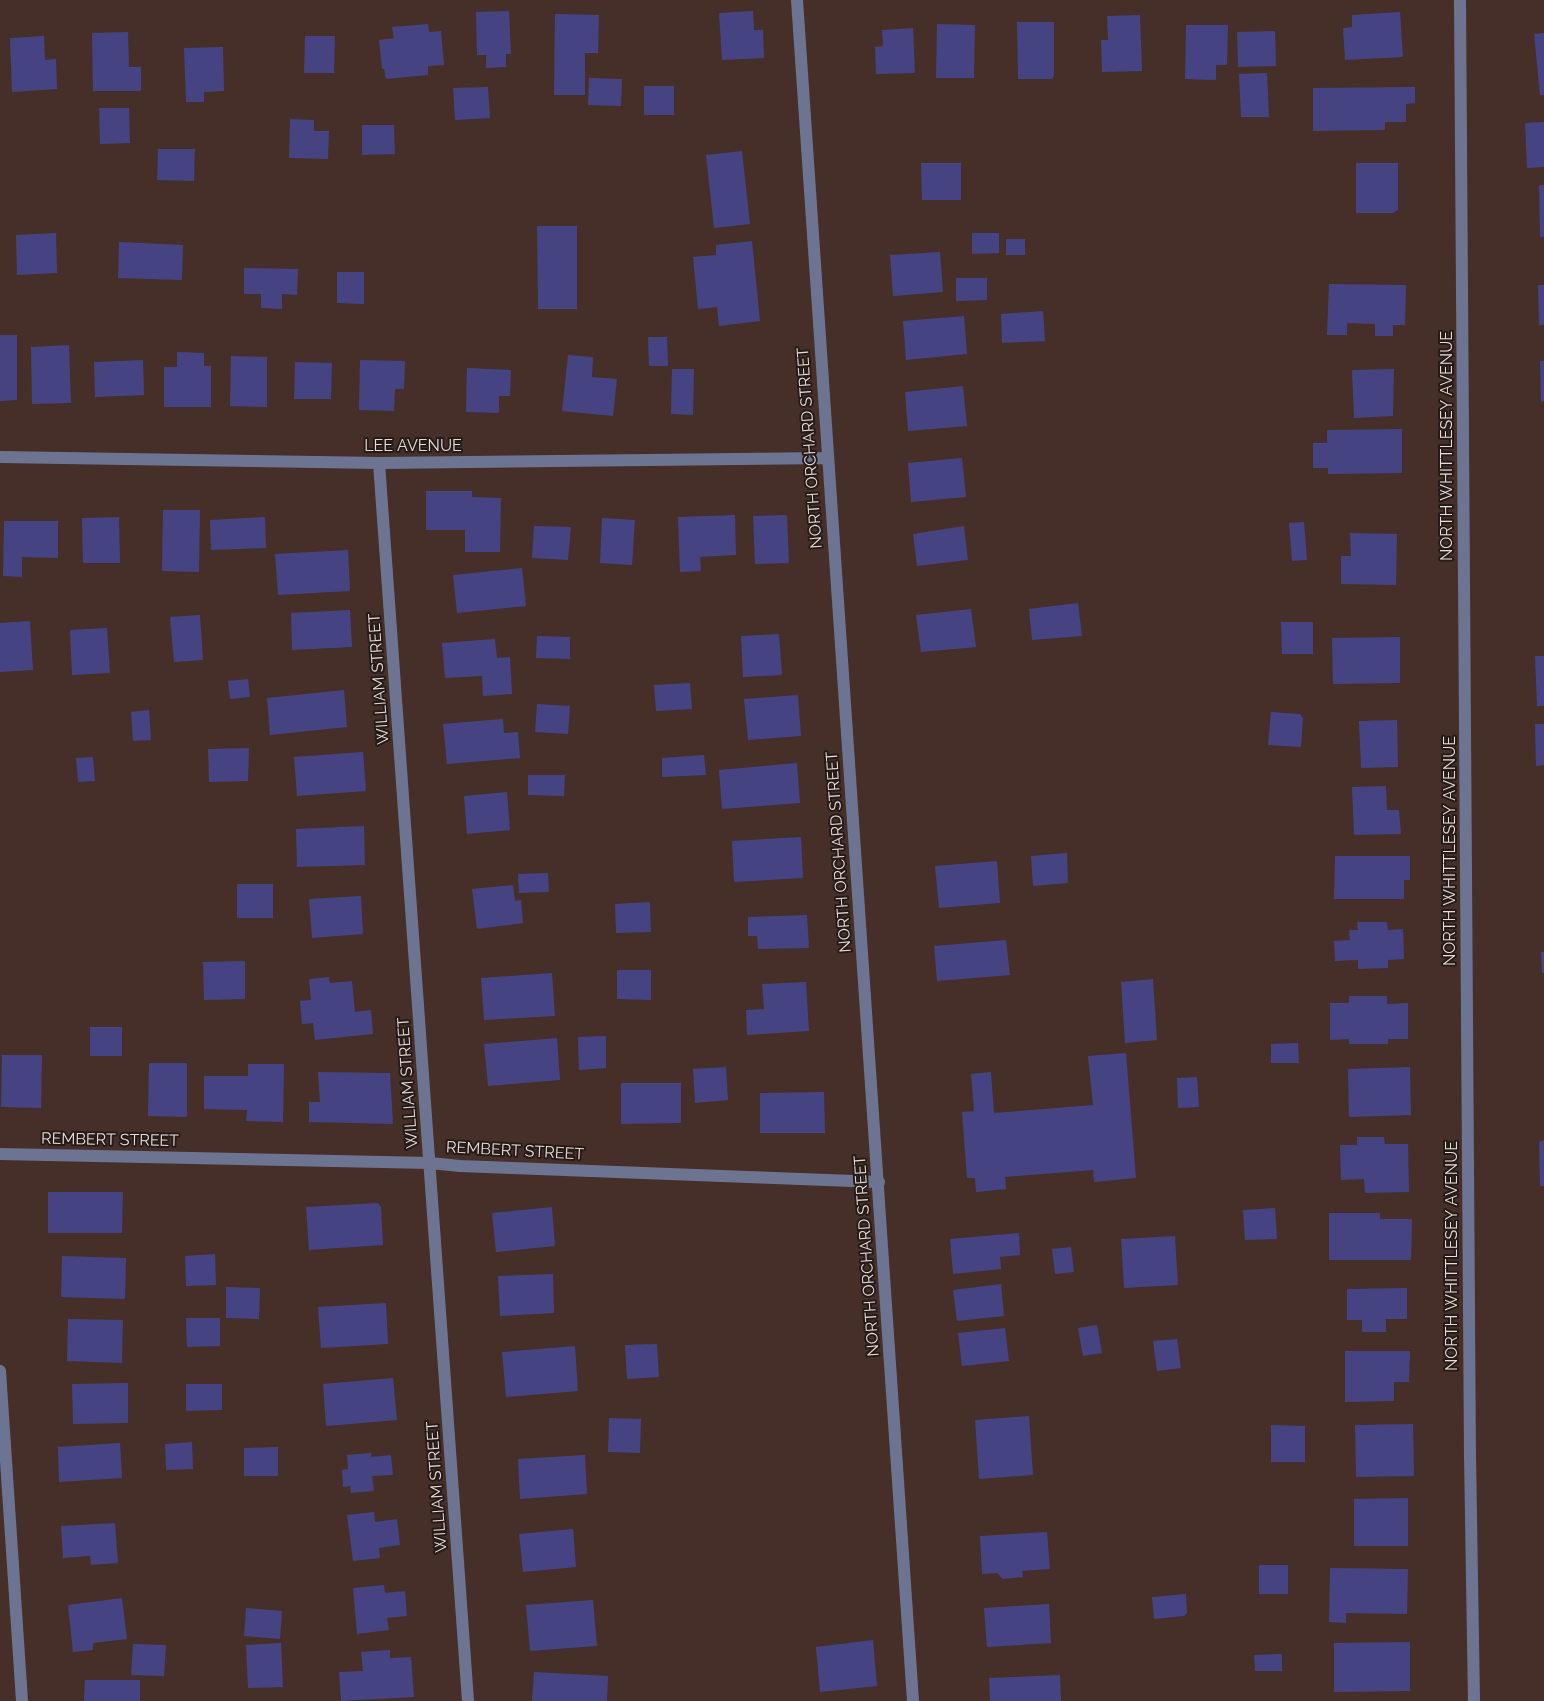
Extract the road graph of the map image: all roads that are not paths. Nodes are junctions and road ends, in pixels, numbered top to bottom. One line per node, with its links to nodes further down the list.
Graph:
1 (797, 0): 4 (street, NORTH ORCHARD STREET)
2 (1460, 0): 13 (street, NORTH WHITTLESEY AVENUE)
3 (0, 457): 5 (street, LEE AVENUE)
4 (827, 458): 5 (street, LEE AVENUE); 8 (street, NORTH ORCHARD STREET)
5 (379, 463): 7 (street, WILLIAM STREET)
6 (0, 1154): 7 (street, REMBERT STREET)
7 (430, 1163): 8 (street, REMBERT STREET); 11 (street, WILLIAM STREET)
8 (878, 1182): 12 (street, NORTH ORCHARD STREET)
9 (0, 1371): 10 (street)
10 (22, 1701)
11 (468, 1701)
12 (913, 1701)
13 (1474, 1701)

